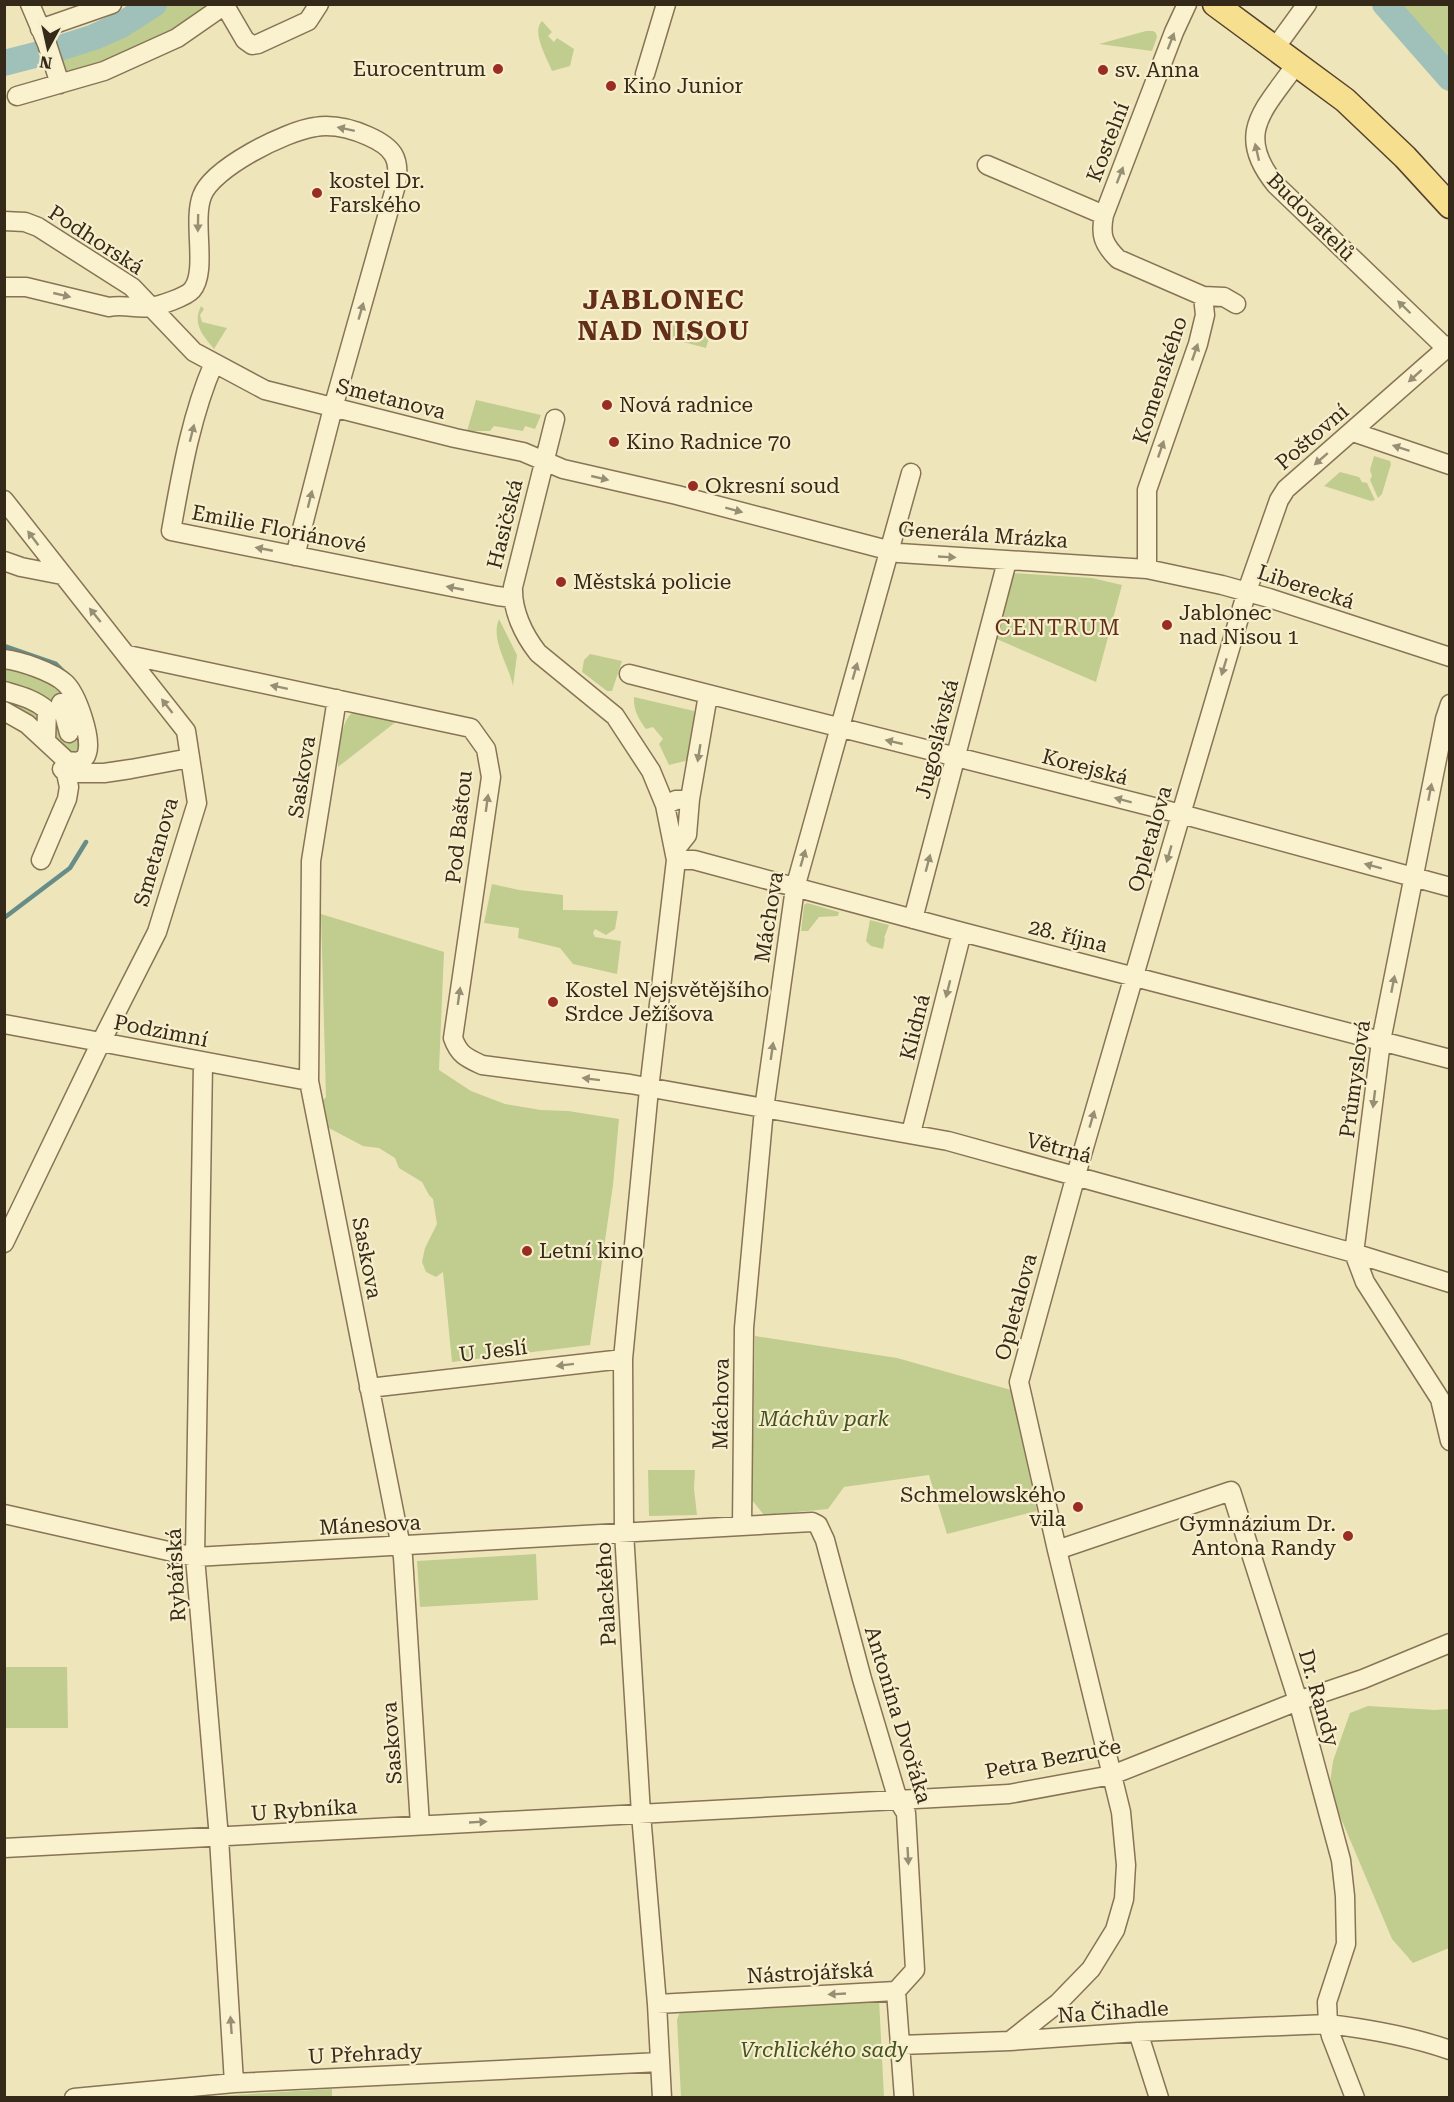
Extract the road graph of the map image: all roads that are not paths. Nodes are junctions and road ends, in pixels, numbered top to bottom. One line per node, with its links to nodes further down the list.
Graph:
1 (30, 4): 9 (street)
2 (112, 4): 9 (street)
3 (319, 4): 8 (street)
4 (666, 4): 12 (street)
5 (1187, 4): 18 (street, Kostelní, one-way to 5)
6 (1215, 4): 10 (main road)
7 (1307, 4): 10 (street)
8 (223, 7): 13 (street)
9 (44, 36): 13 (street)
10 (1275, 48): 11 (main road)
11 (1297, 63): 16 (main road); 23 (street, Budovatelů, one-way to 11)
12 (645, 74)
13 (58, 76): 14 (street)
14 (17, 96)
15 (987, 165): 18 (street)
16 (1449, 206)
17 (4, 221): 22 (street, Podhorská)
18 (1103, 223): 20 (street, Komenského)
19 (4, 287): 22 (street, one-way to 22)
20 (1203, 296): 21 (street); 36 (street, Komenského, one-way to 20)
21 (1236, 304)
22 (150, 307): 24 (street, Smetanova); 25 (street, Podhorská, one-way to 22)
23 (1448, 346): 27 (street, Poštovní, one-way to 27)
24 (214, 363): 25 (street, Smetanova); 34 (street, Emilie Floriánové, one-way to 24)
25 (333, 408): 28 (street, Smetanova); 34 (street, one-way to 25)
26 (555, 419): 28 (street, Hasičská)
27 (1353, 432): 29 (street, one-way to 27); 39 (street, Poštovní, one-way to 39)
28 (544, 461): 31 (street, Smetanova, one-way to 31); 40 (street, Hasičská)
29 (1449, 465)
30 (911, 473): 33 (street, Máchova)
31 (677, 495): 33 (street, Generála Mrázka, one-way to 33)
32 (4, 500): 38 (street, Smetanova, one-way to 32)
33 (890, 551): 36 (street, Generála Mrázka, one-way to 36); 51 (street, Máchova, one-way to 33)
34 (296, 556): 40 (street, Emilie Floriánové, one-way to 34)
35 (4, 561): 38 (street)
36 (1147, 568): 39 (street, Liberecká)
37 (1005, 569): 54 (street, Jugoslávská)
38 (62, 575): 41 (street, Smetanova, one-way to 38)
39 (1247, 591): 42 (street, Liberecká); 59 (street, Opletalova, one-way to 59)
40 (513, 598): 58 (street)
41 (128, 656): 47 (street, Pod Baštou, one-way to 41); 55 (street, Smetanova, one-way to 41)
42 (1449, 657)
43 (10, 663): 45 (street); 48 (street)
44 (629, 674): 46 (street, Korejská)
45 (9, 692): 48 (street); 50 (street)
46 (708, 695): 51 (street, Korejská); 57 (street, one-way to 57)
47 (337, 699): 73 (street, Saskova); 74 (street, Pod Baštou, one-way to 47)
48 (60, 702): 52 (street); 53 (street)
49 (1449, 704): 62 (street, Průmyslová, one-way to 49)
50 (5, 715): 53 (street); 56 (street)
51 (839, 729): 54 (street, Korejská, one-way to 51); 64 (street, Máchova, one-way to 51)
52 (78, 735): 53 (street); 53 (street)
53 (50, 744)
54 (957, 757): 59 (street, Korejská, one-way to 54); 65 (street, Jugoslávská, one-way to 54)
55 (190, 758): 56 (street); 70 (street, Smetanova)
56 (66, 773): 61 (street)
57 (690, 799): 58 (street); 60 (street)
58 (665, 805): 60 (street)
59 (1181, 814): 62 (street, Korejská, one-way to 59); 67 (street, Opletalova, one-way to 67)
60 (676, 855): 64 (street, 28. října); 74 (street, Palackého)
61 (41, 860)
62 (1413, 877): 63 (street, Korejská); 69 (street, Průmyslová, one-way to 62)
63 (1449, 887)
64 (795, 888): 65 (street, 28. října); 75 (street, Máchova, one-way to 64)
65 (913, 919): 66 (street, 28. října)
66 (962, 933): 67 (street, 28. října); 76 (street, Klidná, one-way to 76)
67 (1134, 976): 69 (street, 28. října); 77 (street, Opletalova, one-way to 67)
68 (4, 1024): 70 (street, Podzimní)
69 (1381, 1041): 71 (street, 28. října); 79 (street, Průmyslová, one-way to 79)
70 (101, 1042): 72 (street, Podzimní); 78 (street, Smetanova)
71 (1449, 1059)
72 (203, 1063): 73 (street, Podzimní); 89 (street, Rybářská)
73 (309, 1081): 82 (street, Saskova)
74 (649, 1089): 75 (street, Větrná); 81 (street, Palackého)
75 (764, 1109): 76 (street, Větrná); 85 (street, Máchova)
76 (911, 1133): 77 (street, Větrná)
77 (1076, 1175): 79 (street, Větrná); 88 (street, Opletalova)
78 (4, 1243)
79 (1354, 1253): 80 (street, Větrná); 83 (street, Průmyslová)
80 (1449, 1283)
81 (623, 1359): 82 (street, U Jeslí, one-way to 82); 86 (street, Palackého)
82 (369, 1388): 87 (street, Saskova)
83 (1449, 1441)
84 (4, 1514): 89 (street, Mánesova)
85 (742, 1526): 86 (street, Mánesova); 93 (street, Antonína Dvořáka)
86 (624, 1532): 87 (street, Mánesova); 94 (street, Palackého)
87 (401, 1546): 89 (street, Mánesova); 95 (street, Saskova)
88 (1057, 1550): 91 (street, Dr. Randy); 92 (street, Opletalova)
89 (195, 1557): 96 (street, Rybářská)
90 (1449, 1643): 91 (street, Petra Bezruče)
91 (1298, 1701): 92 (street, Petra Bezruče); 100 (street, Dr. Randy)
92 (1112, 1775): 93 (street, Petra Bezruče); 102 (street, Opletalova)
93 (898, 1800): 94 (street, Petra Bezruče); 98 (street, Antonína Dvořáka, one-way to 98)
94 (641, 1814): 95 (street, U Rybníka, one-way to 94); 99 (street, Palackého)
95 (420, 1825): 96 (street, U Rybníka)
96 (219, 1838): 97 (street, U Rybníka); 106 (street, Rybářská, one-way to 96)
97 (4, 1848)
98 (896, 1991): 99 (street, Nástrojářská, one-way to 99); 103 (street, Nástrojářská)
99 (657, 2004): 105 (street, Palackého)
100 (1328, 2024): 101 (street, Na Čihadle); 104 (street, Na Čihadle); 111 (street, Dr. Randy)
101 (1138, 2032): 102 (street, Na Čihadle); 110 (street)
102 (1010, 2041): 103 (street, Na Čihadle)
103 (900, 2045): 109 (street, Nástrojářská)
104 (1449, 2050)
105 (660, 2062): 106 (street, U Přehrady); 108 (street, Palackého)
106 (234, 2083): 107 (street, U Přehrady)
107 (74, 2097)
108 (662, 2097)
109 (904, 2097)
110 (1159, 2097)
111 (1355, 2097)

